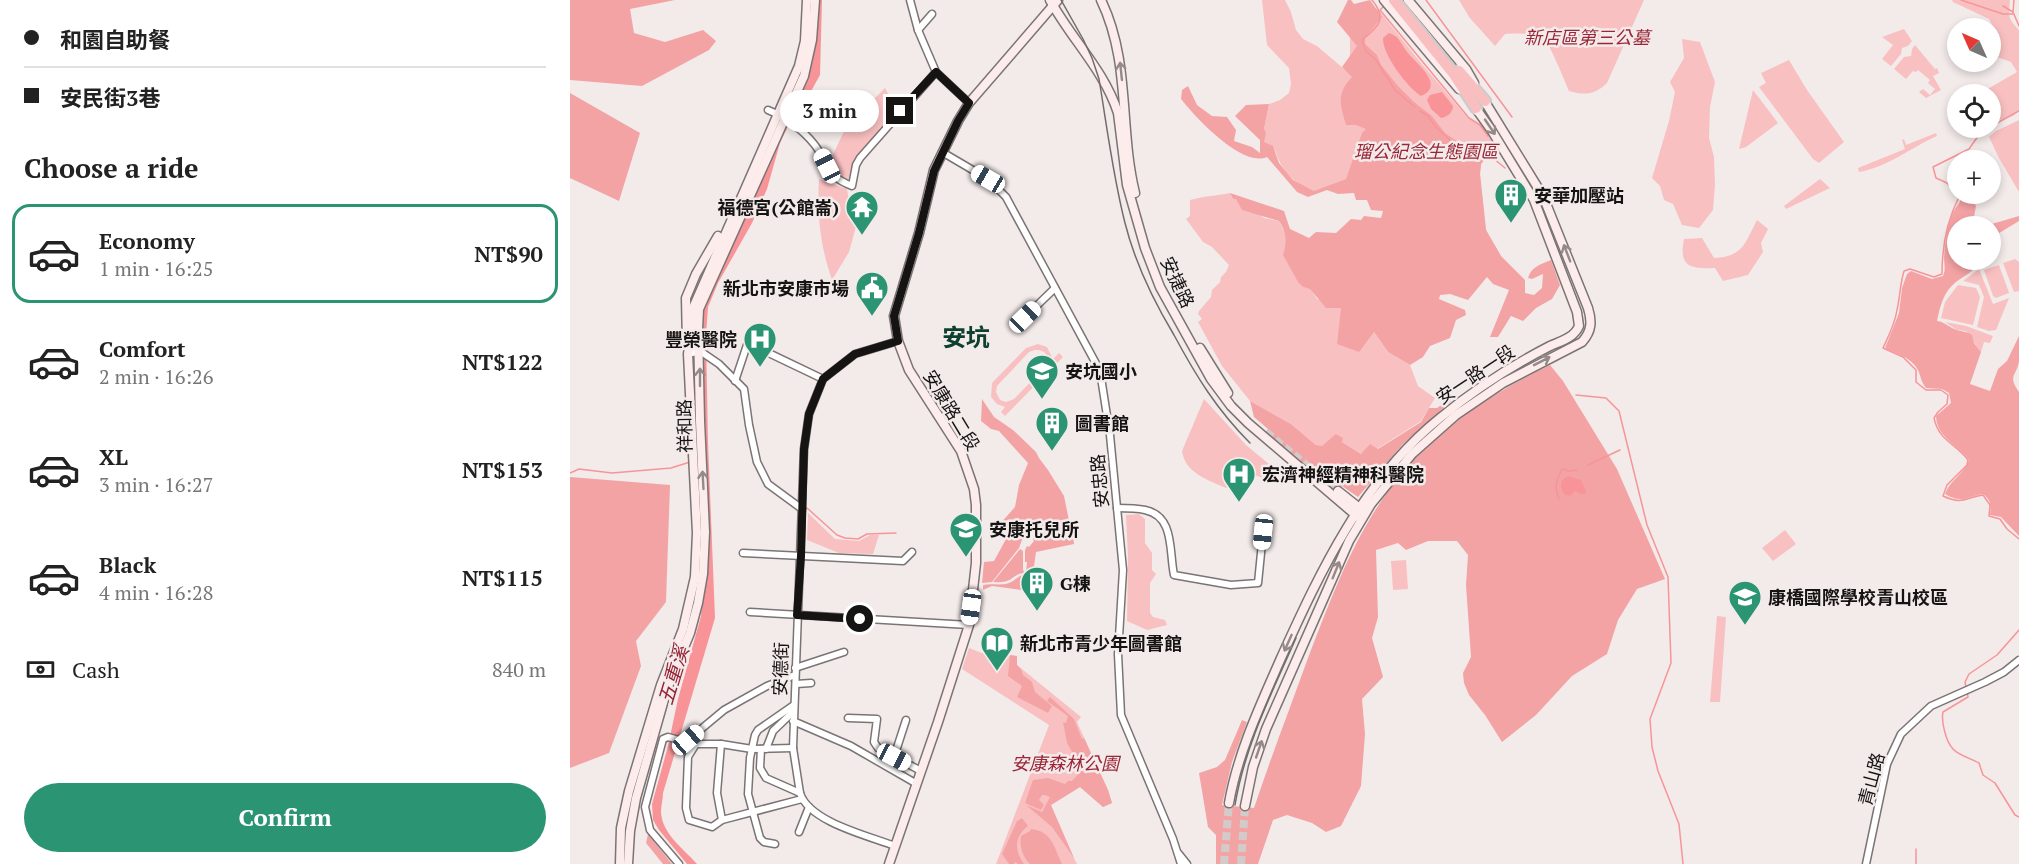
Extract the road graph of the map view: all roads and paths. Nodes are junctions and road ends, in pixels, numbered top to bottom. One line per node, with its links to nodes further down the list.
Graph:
1 (807, 0): 16 (main road, 祥和路)
2 (815, 0): 16 (main road, 祥和路)
3 (910, 0): 11 (street)
4 (1101, 0): 17 (main road, 安捷路, one-way to 4)
5 (1384, 0): 14 (main road, 安一路一段)
6 (1394, 0): 14 (highway)
7 (1401, 0): 14 (highway)
8 (1408, 0): 14 (main road, 安一路一段)
9 (1054, 2): 13 (main road, 安康路二段); 17 (main road, 安捷路)
10 (932, 14): 11 (street)
11 (918, 30): 12 (street)
12 (936, 72): 13 (street); 16 (street)
13 (969, 103): 18 (main road, 安康路二段)
14 (1480, 105): 26 (main road, 安一路一段, one-way to 26); 26 (main road, 安一路一段, one-way to 14)
15 (768, 110): 16 (street)
16 (782, 117): 22 (main road, 祥和路); 23 (main road, 祥和路)
17 (1123, 129): 27 (main road, 安捷路)
18 (942, 152): 19 (street, 安忠路); 21 (main road, 安康路二段)
19 (1055, 288): 20 (street); 31 (street, 安忠路)
20 (1025, 317)
21 (898, 341): 24 (street); 41 (main road, 安康路二段)
22 (700, 351): 23 (street); 25 (street); 29 (main road, 祥和路, one-way to 22)
23 (688, 354): 29 (main road, 祥和路)
24 (823, 379): 25 (street); 32 (street, 安德街)
25 (735, 381): 32 (street)
26 (1454, 412): 33 (main road, 安一路一段)
27 (1250, 421): 28 (main road, 安捷路); 33 (main road, 安捷路)
28 (1266, 432)
29 (697, 457): 35 (main road, 祥和路)
30 (1338, 490): 33 (main road)
31 (1117, 508): 34 (street); 67 (street, 安忠路)
32 (802, 509): 38 (street, 安德街)
33 (1360, 513): 59 (main road, 安一路一段, one-way to 59); 60 (main road, 安一路一段, one-way to 33)
34 (1263, 532)
35 (701, 545): 68 (main road, 祥和路); 69 (main road, 祥和路)
36 (912, 552): 38 (street)
37 (743, 553): 38 (street)
38 (801, 556): 40 (street, 安德街)
39 (750, 612): 40 (street)
40 (797, 615): 41 (street); 44 (street, 安德街)
41 (969, 625): 56 (main road, 安康路二段)
42 (844, 652): 44 (street)
43 (2019, 660): 74 (street, 青山路)
44 (795, 672): 46 (street, 安德街); 70 (street)
45 (811, 683): 46 (street)
46 (796, 684): 47 (street, 安德街)
47 (794, 708): 50 (street, 安德街); 53 (street); 54 (street)
48 (848, 718): 55 (street)
49 (906, 720): 55 (street)
50 (793, 721): 52 (street, 安德街); 57 (street)
51 (721, 744): 53 (street); 63 (street); 63 (street)
52 (793, 747): 54 (street); 58 (street, 安德街)
53 (752, 749): 54 (street); 62 (street)
54 (764, 749): 58 (street)
55 (894, 757): 56 (street)
56 (921, 771): 57 (main road, 安康路二段)
57 (917, 784): 66 (main road, 安康路二段)
58 (801, 796): 61 (street); 62 (street)
59 (1229, 803)
60 (1245, 806)
61 (809, 807): 64 (street); 66 (street)
62 (752, 811): 63 (street); 65 (street)
63 (722, 820)
64 (799, 832)
65 (775, 844)
66 (895, 846): 71 (main road, 安康路二段)
67 (1179, 854): 72 (street, 安忠路); 73 (street, 安忠路)
68 (620, 864)
69 (628, 864)
70 (679, 864)
71 (889, 864)
72 (1181, 864)
73 (1187, 864)
74 (1866, 864)

